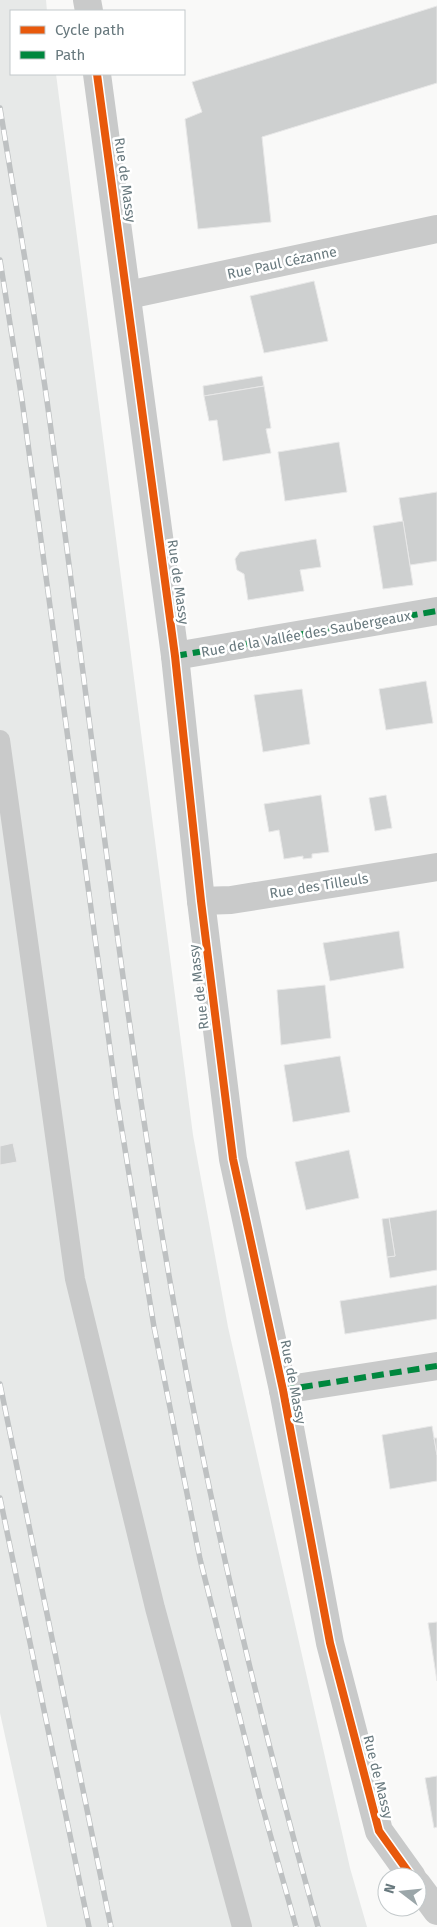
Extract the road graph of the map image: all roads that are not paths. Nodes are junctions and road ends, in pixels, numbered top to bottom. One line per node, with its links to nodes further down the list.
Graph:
1 (98, 75): 3 (street, Rue de Massy)
2 (437, 229): 3 (street, Rue Paul Cézanne)
3 (128, 296): 5 (street, Rue de Massy)
4 (437, 611): 5 (street, Rue de la Vallée des Saubergeaux)
5 (175, 656): 8 (street, Rue de Massy)
6 (0, 740): 14 (lane)
7 (437, 867): 8 (street, Rue des Tilleuls)
8 (202, 900): 10 (street, Rue de Massy)
9 (437, 1366): 10 (street)
10 (283, 1390): 11 (street, Rue de Massy)
11 (405, 1867)
12 (427, 1898): 13 (street)
13 (437, 1911)
14 (242, 1927)

